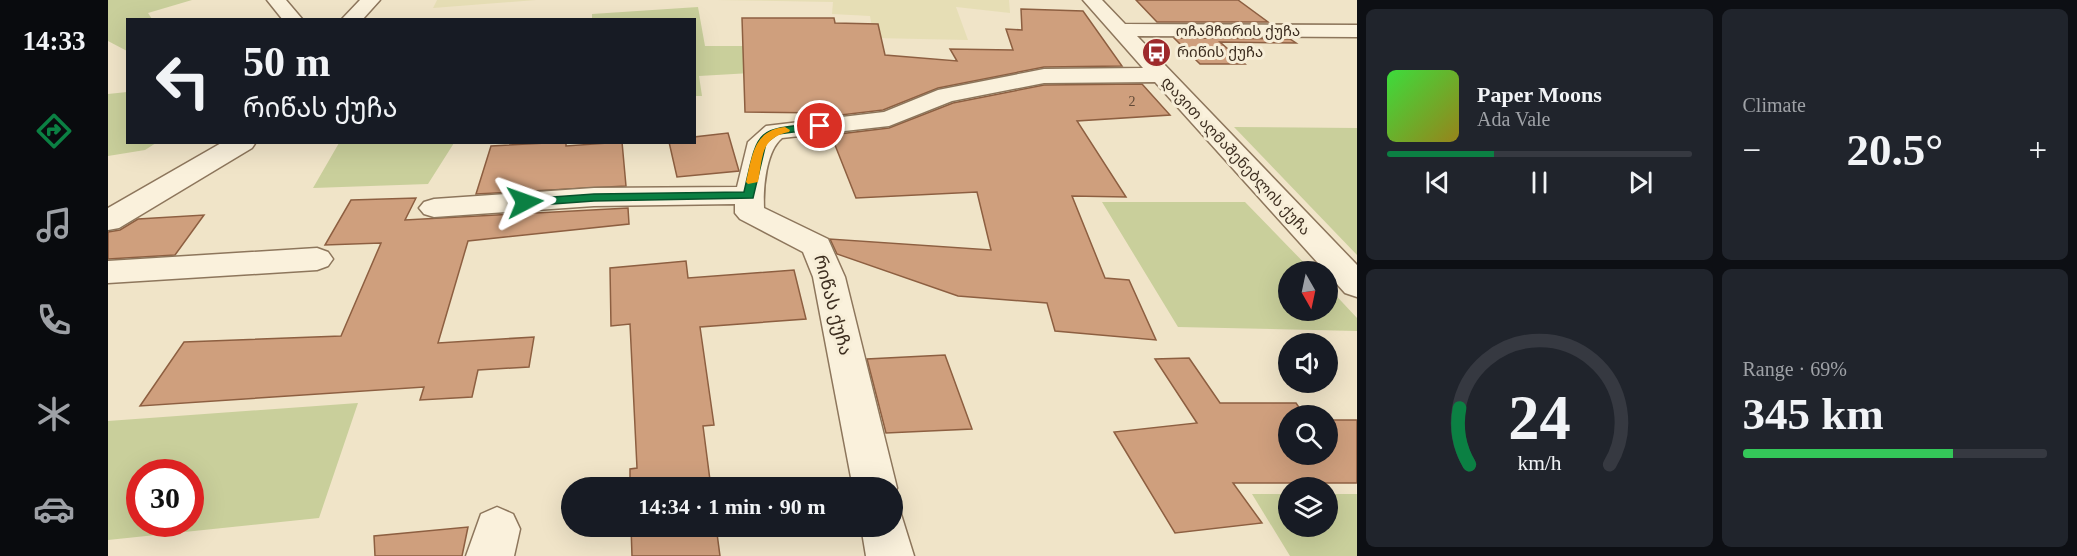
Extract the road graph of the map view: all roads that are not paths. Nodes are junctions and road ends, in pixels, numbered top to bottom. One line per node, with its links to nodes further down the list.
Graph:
1 (276, 0): 4 (street)
2 (371, 0): 5 (street)
3 (1092, 0): 6 (street, დავით აღმაშენებლის ქუჩა)
4 (292, 18)
5 (352, 18)
6 (1119, 30): 7 (street, ოჩამჩირის ქუჩა); 8 (street, დავით აღმაშენებლის ქუჩა)
7 (1357, 31)
8 (1160, 75): 10 (street); 15 (street, დავით აღმაშენებლის ქუჩა)
9 (240, 144): 12 (street)
10 (749, 195): 11 (street); 16 (street, რიწას ქუჩა)
11 (434, 208)
12 (108, 221)
13 (317, 259): 14 (street)
14 (108, 272)
15 (1353, 277)
16 (873, 477)
17 (886, 537): 18 (street)
18 (890, 556)

